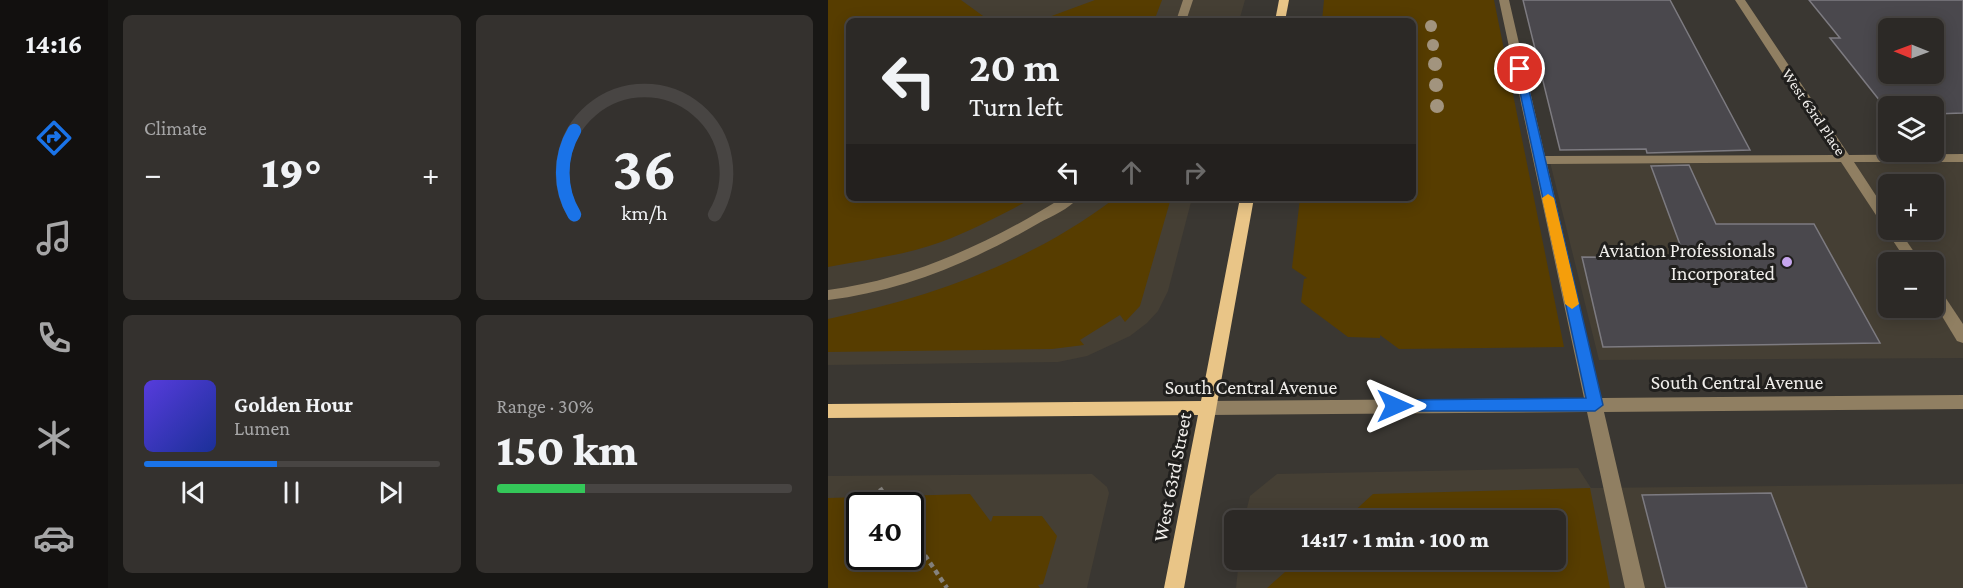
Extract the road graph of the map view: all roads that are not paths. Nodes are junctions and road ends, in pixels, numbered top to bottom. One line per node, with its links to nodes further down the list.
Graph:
1 (1188, 0): 5 (street)
2 (1284, 0): 6 (main road)
3 (1504, 0): 9 (street)
4 (1740, 0): 8 (street, West 63rd Place)
5 (1182, 18)
6 (1281, 18)
7 (1963, 158): 8 (street)
8 (1846, 159): 9 (street); 12 (street, West 63rd Place)
9 (1540, 160): 17 (street)
10 (1067, 201): 13 (street)
11 (1246, 201): 18 (main road, West 63rd Street)
12 (1878, 209)
13 (828, 295)
14 (1944, 308): 15 (street)
15 (1963, 337)
16 (1963, 402): 17 (street, South Central Avenue)
17 (1595, 405): 18 (street, South Central Avenue); 21 (street)
18 (1208, 408): 19 (main road, South Central Avenue); 20 (main road, West 63rd Street)
19 (828, 411)
20 (1174, 588)
21 (1635, 588)

